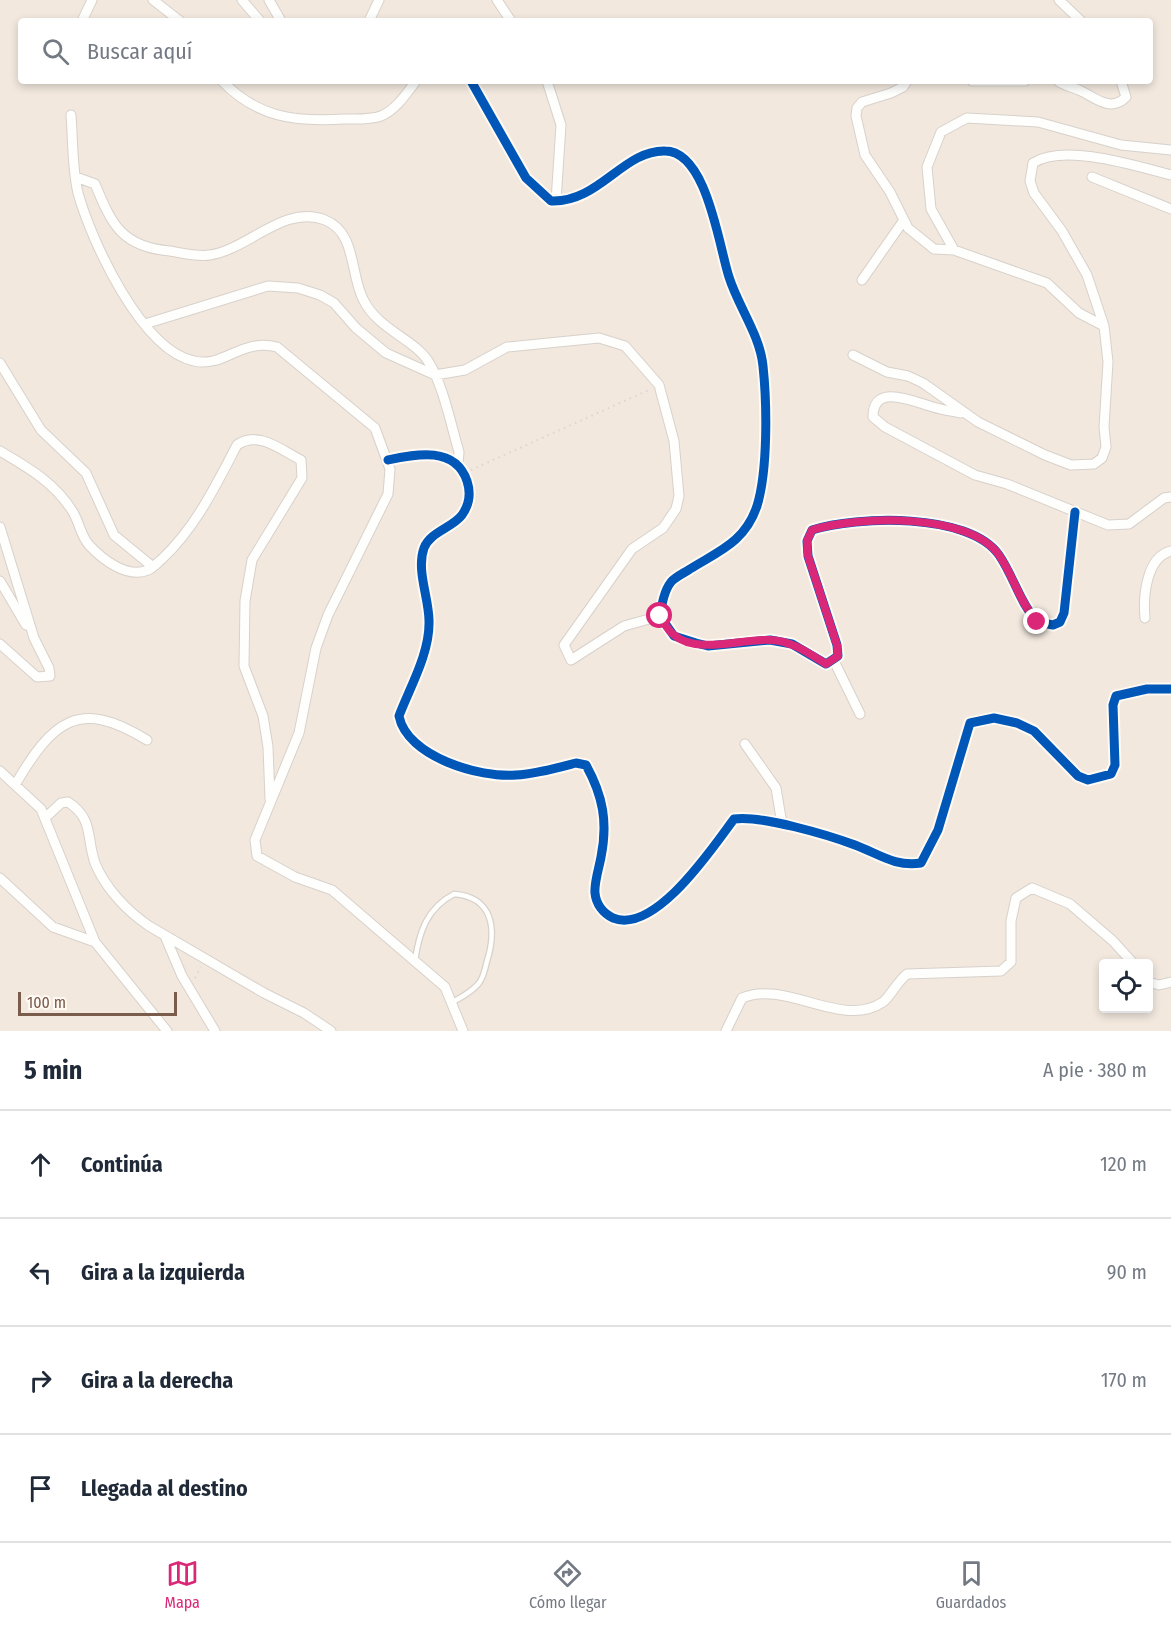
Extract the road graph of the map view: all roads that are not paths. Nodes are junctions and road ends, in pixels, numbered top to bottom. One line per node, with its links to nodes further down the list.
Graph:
1 (92, 0): 8 (street)
2 (153, 0): 9 (street)
3 (242, 0): 10 (street)
4 (268, 0): 11 (street)
5 (379, 0): 12 (street)
6 (497, 0): 13 (street)
7 (1059, 0): 14 (street)
8 (83, 18)
9 (176, 18)
10 (257, 18)
11 (279, 18)
12 (370, 18)
13 (509, 18)
14 (1078, 18)
15 (226, 84): 16 (street)
16 (414, 84)
17 (473, 84): 27 (street)
18 (548, 84): 27 (street)
19 (905, 84): 29 (street)
20 (1065, 84): 21 (street)
21 (1122, 84)
22 (71, 115): 25 (street)
23 (1171, 150): 30 (street)
24 (1171, 176): 33 (street)
25 (76, 177): 32 (street); 36 (street)
26 (1092, 177): 28 (street)
27 (556, 201): 47 (street)
28 (1171, 209)
29 (904, 220): 30 (street); 31 (street)
30 (954, 250): 33 (street)
31 (862, 280)
32 (145, 324): 36 (street); 39 (street)
33 (1104, 326): 37 (street)
34 (853, 355): 37 (street)
35 (0, 363): 45 (street)
36 (435, 375): 40 (street); 47 (street)
37 (966, 414): 42 (street)
38 (0, 451): 45 (street)
39 (388, 460): 40 (street); 58 (street)
40 (459, 465): 60 (street)
41 (1171, 497): 42 (street)
42 (1075, 512): 51 (street)
43 (0, 527): 49 (street)
44 (1171, 551): 48 (street)
45 (153, 567): 58 (street)
46 (0, 581): 49 (street)
47 (660, 616): 51 (street)
48 (1145, 618)
49 (34, 638): 50 (street)
50 (0, 644)
51 (834, 661): 53 (street)
52 (1171, 689): 60 (street)
53 (860, 714)
54 (147, 740): 57 (street)
55 (745, 744): 60 (street)
56 (0, 771): 57 (street)
57 (15, 785): 59 (street)
58 (270, 801): 65 (street)
59 (45, 818): 62 (street); 63 (street)
60 (782, 824)
61 (0, 878): 63 (street)
62 (165, 936): 71 (street); 72 (street)
63 (95, 942): 69 (street)
64 (1129, 959): 74 (street)
65 (415, 961): 68 (street); 68 (lane)
66 (1171, 982): 67 (street)
67 (1153, 983)
68 (453, 1002): 73 (street)
69 (158, 1028): 70 (street)
70 (167, 1031)
71 (215, 1031)
72 (331, 1031)
73 (463, 1031)
74 (726, 1031)

